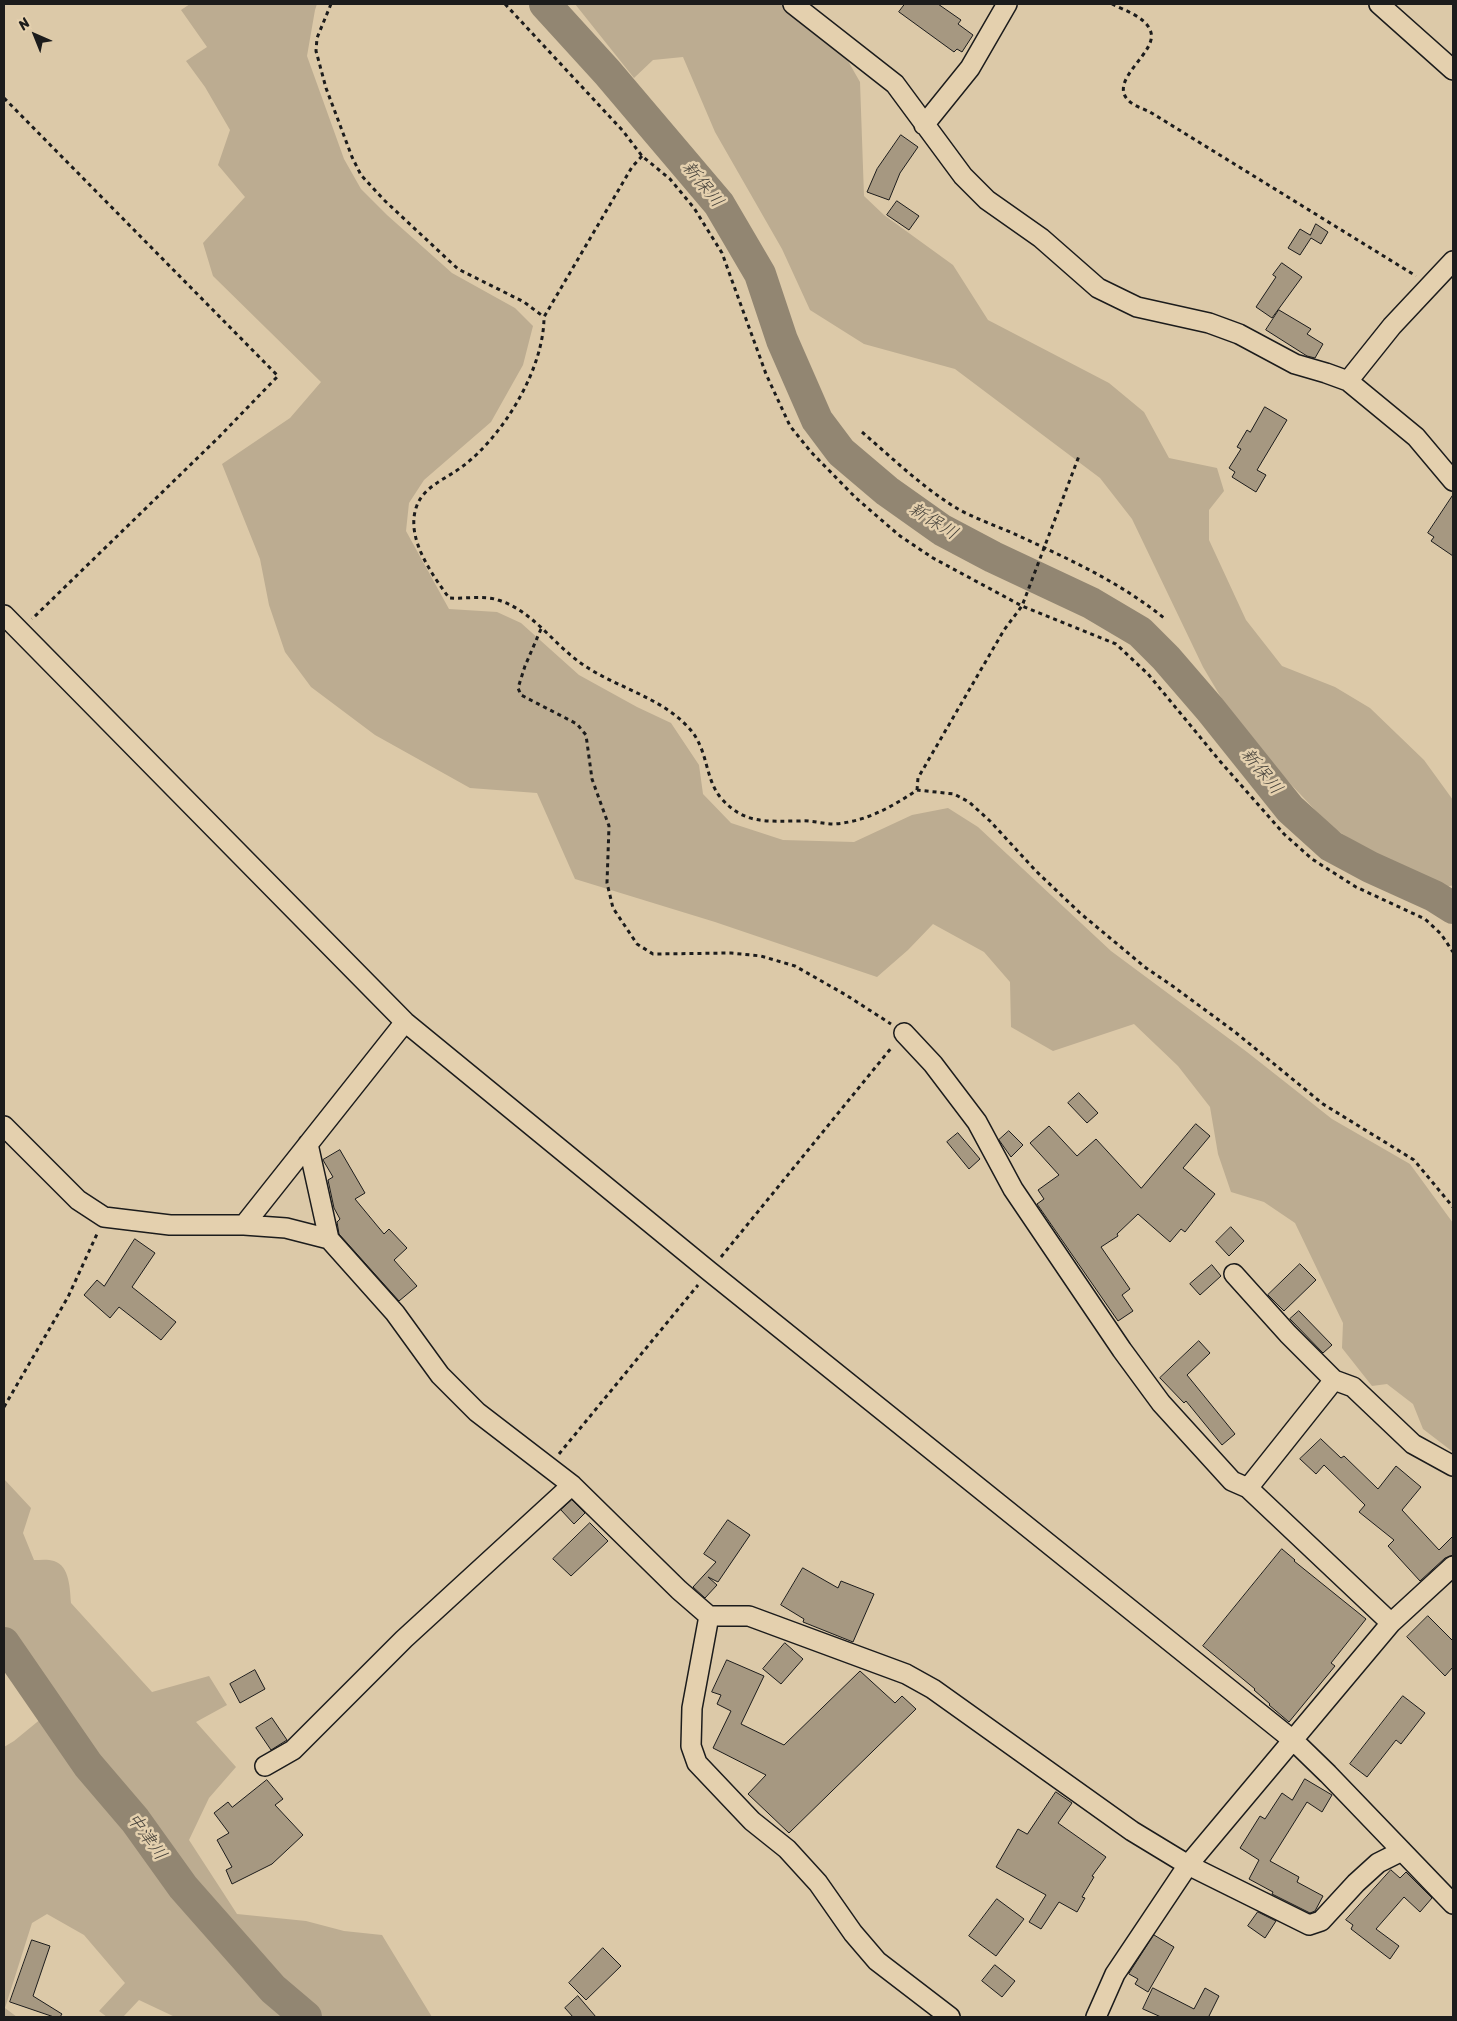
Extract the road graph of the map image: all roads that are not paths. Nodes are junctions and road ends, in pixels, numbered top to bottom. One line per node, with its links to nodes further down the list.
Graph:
1 (793, 4): 5 (street)
2 (1007, 4): 5 (street)
3 (1379, 4): 4 (street)
4 (1453, 70)
5 (924, 125): 7 (street)
6 (1453, 261): 7 (street)
7 (1348, 381): 8 (street)
8 (1453, 481)
9 (4, 615): 10 (street)
10 (405, 1022): 13 (street); 24 (street)
11 (904, 1033): 20 (street)
12 (4, 1126): 14 (street)
13 (308, 1144): 14 (street); 15 (street)
14 (244, 1225): 15 (street)
15 (329, 1239): 19 (street)
16 (1234, 1274): 17 (street)
17 (1334, 1380): 18 (street); 20 (street)
18 (1453, 1466)
19 (572, 1485): 22 (street); 25 (street)
20 (1248, 1488): 23 (street)
21 (1453, 1566): 23 (street)
22 (709, 1616): 27 (street); 29 (street)
23 (1391, 1623): 24 (street)
24 (1294, 1741): 26 (street); 27 (street)
25 (264, 1766)
26 (1402, 1851): 27 (street); 28 (street)
27 (1188, 1865): 30 (street)
28 (1453, 1904)
29 (950, 2017)
30 (1096, 2017)

